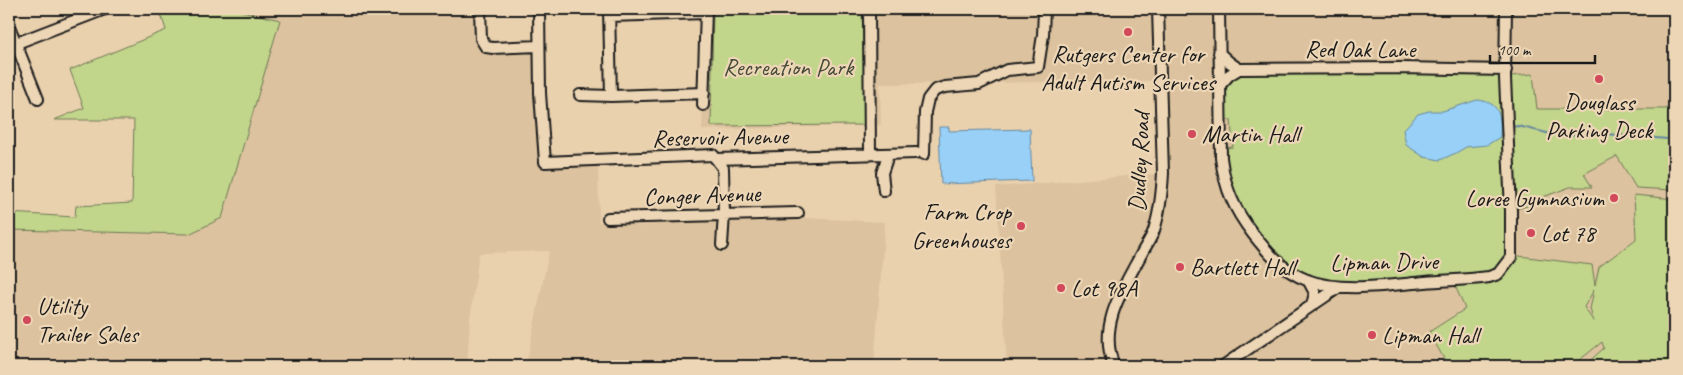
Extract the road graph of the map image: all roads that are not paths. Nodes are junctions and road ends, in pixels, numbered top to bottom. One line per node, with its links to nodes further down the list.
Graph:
1 (105, 9): 12 (street)
2 (480, 9): 13 (street)
3 (539, 9): 13 (street)
4 (869, 9): 23 (street)
5 (1044, 9): 24 (street, Reservoir Avenue)
6 (1158, 9): 34 (street, Dudley Road)
7 (1219, 9): 14 (street, Lipman Drive)
8 (1506, 9): 16 (street, Lipman Drive)
9 (706, 11): 10 (street); 18 (street)
10 (609, 12): 20 (street)
11 (9, 26): 12 (street)
12 (12, 45): 21 (street)
13 (540, 46): 25 (street, Reservoir Avenue)
14 (1220, 53): 15 (street); 17 (street, Lipman Drive)
15 (1239, 69): 16 (street, Red Oak Lane); 17 (street)
16 (1506, 70): 32 (street, Lipman Drive)
17 (1221, 84): 31 (street, Lipman Drive)
18 (704, 93): 20 (street); 22 (street)
19 (580, 95): 20 (street)
20 (611, 96)
21 (38, 99)
22 (703, 105)
23 (870, 154): 24 (street, Reservoir Avenue); 25 (street, Reservoir Avenue)
24 (892, 155): 26 (street)
25 (716, 158): 28 (street)
26 (884, 191)
27 (798, 213): 28 (street, Conger Avenue)
28 (724, 214): 29 (street, Conger Avenue); 30 (street)
29 (608, 218)
30 (722, 245)
31 (1308, 280): 32 (street, Lipman Drive); 33 (street)
32 (1339, 287): 33 (street)
33 (1312, 305): 35 (street)
34 (1114, 366)
35 (1223, 366)

